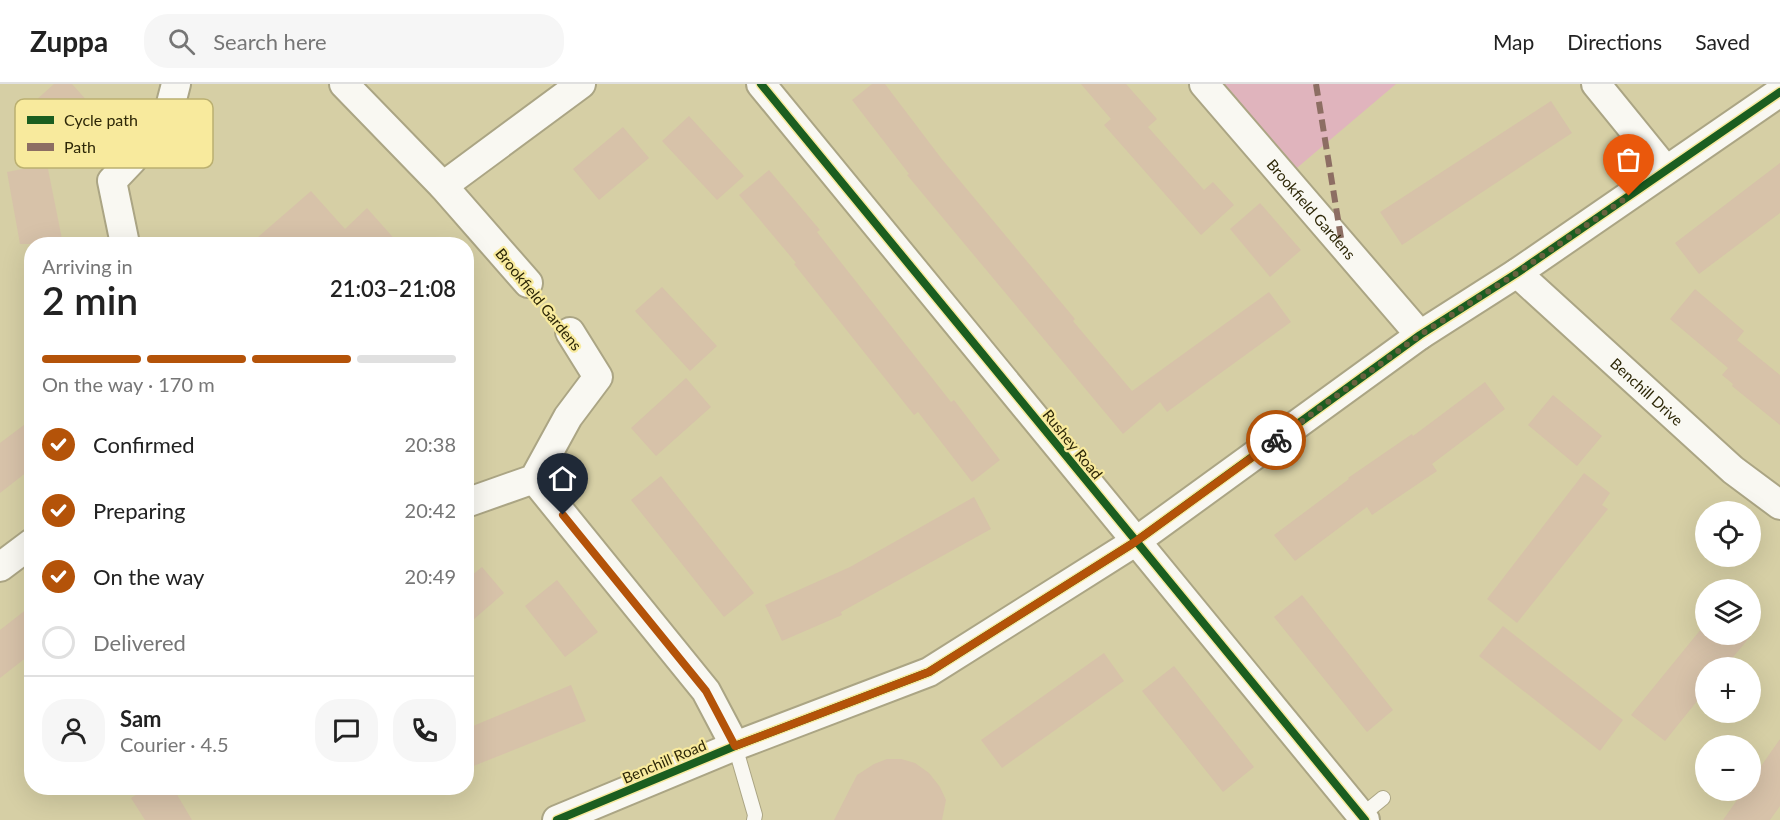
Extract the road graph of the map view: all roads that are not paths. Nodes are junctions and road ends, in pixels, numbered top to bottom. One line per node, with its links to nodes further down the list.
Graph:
1 (176, 84): 8 (street)
2 (344, 84): 11 (street, Brookfield Gardens)
3 (581, 84): 11 (street)
4 (761, 84): 20 (street, Rushey Road)
5 (1204, 84): 16 (street, Brookfield Gardens)
6 (1596, 84): 10 (street)
7 (1780, 92): 10 (street, Benchill Road)
8 (172, 99)
9 (124, 168): 12 (street)
10 (1666, 170): 13 (street, Benchill Road)
11 (443, 186): 14 (street, Brookfield Gardens)
12 (124, 237)
13 (1517, 273): 16 (street, Benchill Road); 19 (street, Benchill Drive)
14 (528, 283)
15 (570, 332): 17 (street, Brookfield Gardens)
16 (1420, 335): 20 (street, Benchill Road)
17 (534, 480): 18 (street); 23 (street)
18 (474, 500)
19 (1780, 505)
20 (1135, 542): 23 (street, Benchill Road); 25 (street, Rushey Road)
21 (24, 549): 22 (street)
22 (0, 567)
23 (735, 746): 26 (street, Benchill Road); 27 (lane)
24 (1383, 798): 25 (lane)
25 (1363, 818)
26 (558, 820)
27 (754, 820)

